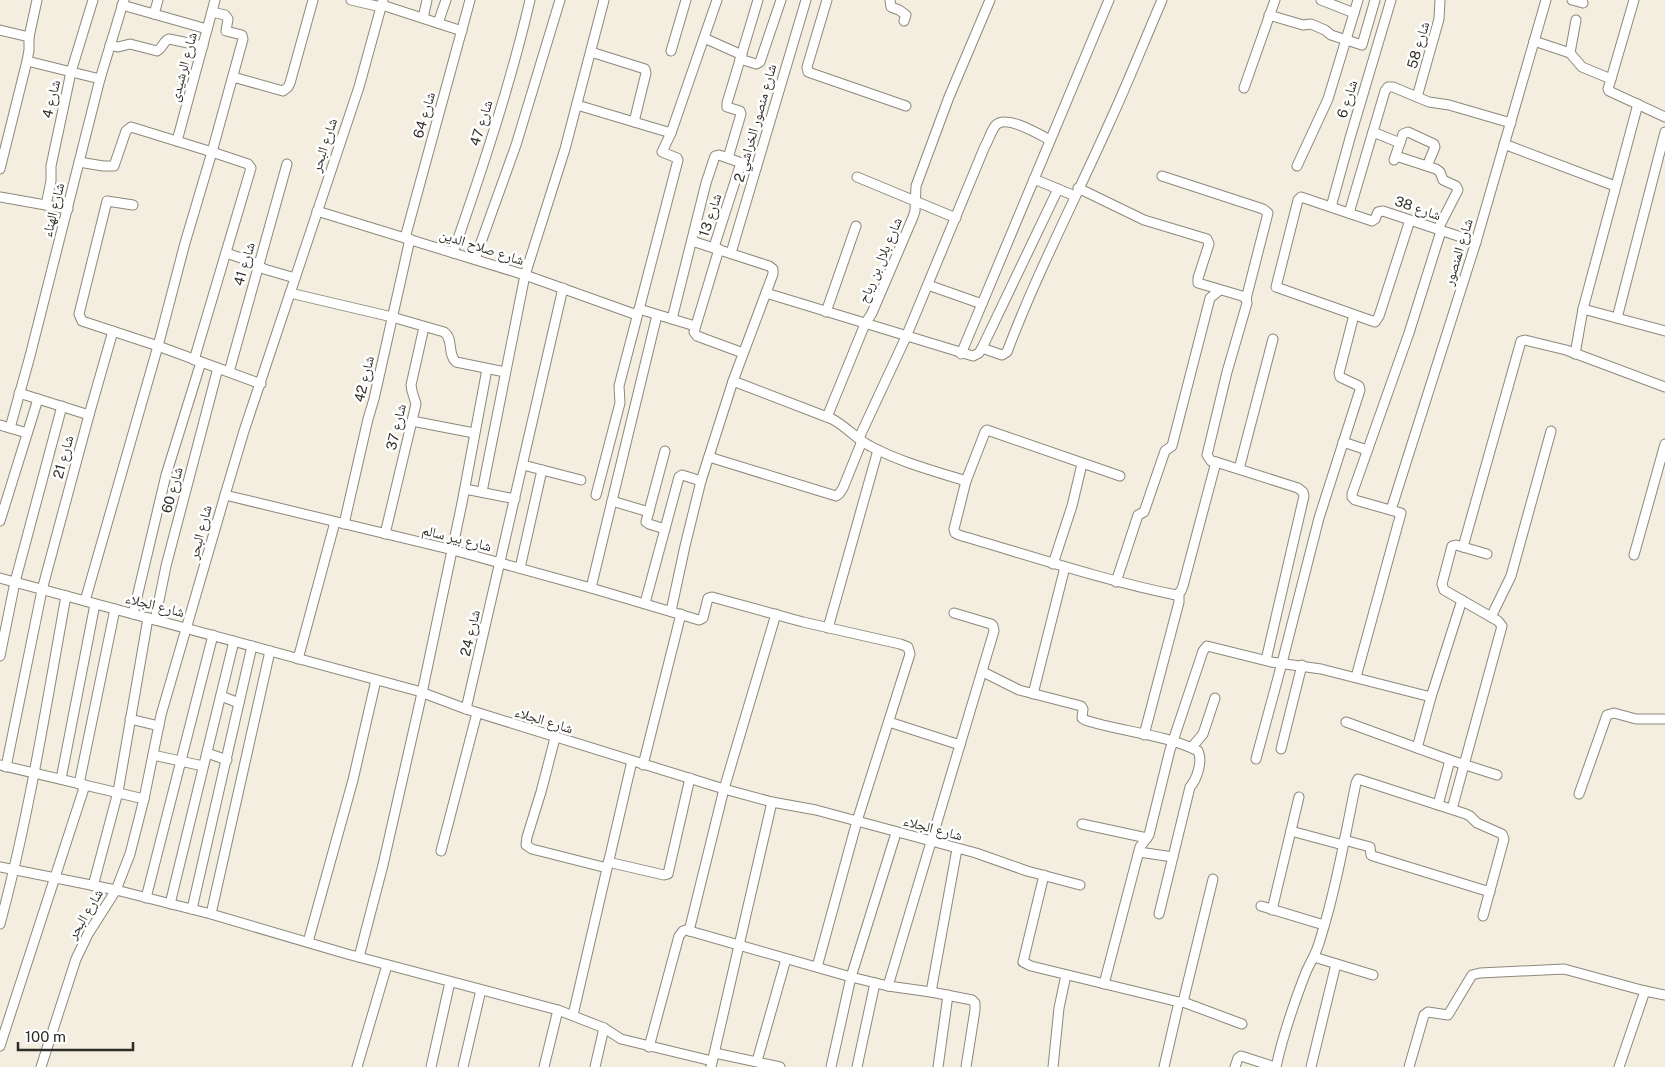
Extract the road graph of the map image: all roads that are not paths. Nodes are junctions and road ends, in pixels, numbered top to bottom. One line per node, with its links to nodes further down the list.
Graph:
1 (37, 0): 47 (street)
2 (93, 0): 58 (street, شارع 4)
3 (158, 0): 38 (street)
4 (215, 0): 36 (street, شارع الرشيدى)
5 (313, 0): 59 (street)
6 (352, 0): 35 (street)
7 (427, 0): 40 (street)
8 (446, 0): 43 (street)
9 (470, 0): 46 (street, شارع 64)
10 (530, 0): 109 (street, شارع 47)
11 (560, 0): 111 (street)
12 (604, 0): 54 (street)
13 (686, 0): 53 (street)
14 (717, 0): 48 (street)
15 (758, 0): 56 (street)
16 (781, 0): 56 (street)
17 (806, 0): 84 (street, شارع منصور الخراشي 2)
18 (827, 0): 66 (street)
19 (890, 0): 42 (street)
20 (990, 0): 93 (street, شارع بلال بن رباح)
21 (1109, 0): 73 (street)
22 (1162, 0): 91 (street)
23 (1275, 0): 39 (street)
24 (1321, 0): 37 (street)
25 (1358, 0): 37 (street)
26 (1375, 0): 49 (street)
27 (1380, 0): 32 (street)
28 (1440, 0): 63 (street, شارع 58)
29 (1546, 0): 50 (street, شارع المنصور)
30 (1572, 0): 34 (street)
31 (1634, 0): 61 (street)
32 (1391, 1): 96 (street, شارع 6)
33 (123, 3): 38 (street); 51 (street, شارع الهناء)
34 (1583, 3)
35 (382, 4): 40 (street); 98 (street, شارع البحر)
36 (212, 12): 44 (street, شارع الرشيدى); 59 (street)
37 (1354, 12): 49 (street)
38 (154, 14): 44 (street)
39 (1269, 15): 49 (street); 62 (street)
40 (423, 18): 43 (street)
41 (1576, 20): 55 (street)
42 (904, 21)
43 (438, 23): 46 (street)
44 (207, 29): 52 (street, شارع الرشيدى)
45 (0, 30): 47 (street)
46 (462, 31): 104 (street, شارع 64)
47 (29, 38): 57 (street)
48 (704, 38): 56 (street); 72 (street)
49 (1346, 40): 82 (street)
50 (1534, 41): 55 (street); 69 (street, شارع المنصور)
51 (110, 46): 52 (street); 60 (street, شارع الهناء)
52 (203, 46): 74 (street, شارع الرشيدى)
53 (671, 51)
54 (591, 52): 65 (street); 68 (street)
55 (1570, 53): 61 (street)
56 (741, 57): 78 (street)
57 (27, 61): 58 (street); 85 (street)
58 (72, 72): 60 (street); 94 (street, شارع 4)
59 (233, 77): 77 (street)
60 (100, 79): 79 (street, شارع الهناء)
61 (1611, 79): 64 (street)
62 (1244, 88)
63 (1417, 97): 69 (street); 70 (street)
64 (1638, 104): 67 (street); 89 (street)
65 (578, 105): 68 (street); 113 (street)
66 (906, 106)
67 (1665, 117)
68 (634, 122): 72 (street)
69 (1510, 123): 76 (street, شارع المنصور)
70 (1373, 132): 75 (street); 99 (street)
71 (1665, 132): 128 (street)
72 (671, 133): 123 (street)
73 (1050, 140): 88 (street); 100 (street)
74 (177, 141): 77 (street); 79 (street)
75 (1400, 143): 83 (street); 83 (street)
76 (1504, 144): 89 (street); 106 (street, شارع المنصور)
77 (212, 152): 108 (street); 137 (street)
78 (728, 158): 80 (street); 105 (street)
79 (79, 162): 97 (street, شارع الهناء)
80 (741, 163): 84 (street); 107 (street, شارع 13)
81 (287, 164): 112 (street, شارع 41)
82 (1297, 166)
83 (1427, 166): 103 (street)
84 (756, 168): 110 (street, شارع منصور الخراشي 2)
85 (0, 169)
86 (1162, 176): 120 (street)
87 (856, 177): 93 (street)
88 (1034, 179): 90 (street); 121 (street)
89 (1615, 186): 122 (street)
90 (1058, 189): 91 (street); 138 (street)
91 (1076, 192): 117 (street); 138 (street)
92 (0, 197): 94 (street)
93 (915, 200): 100 (street); 130 (street, شارع بلال بن رباح)
94 (46, 205): 97 (street)
95 (133, 205): 133 (street)
96 (1332, 207): 99 (street, شارع 38); 126 (street, شارع 38)
97 (68, 209): 150 (street, شارع الهناء)
98 (317, 211): 104 (street, شارع صلاح الدين); 114 (street, شارع البحر)
99 (1349, 213): 101 (street, شارع 38)
100 (956, 218): 115 (street)
101 (1410, 220): 103 (street, شارع 38); 126 (street)
102 (856, 226): 124 (street)
103 (1440, 230): 106 (street, شارع 38); 165 (street)
104 (407, 238): 109 (street, شارع صلاح الدين); 127 (street, شارع 42)
105 (692, 240): 107 (street); 129 (street)
106 (1476, 242): 183 (street, شارع المنصور)
107 (717, 248): 110 (street); 132 (street, شارع 13)
108 (226, 253): 112 (street); 142 (street)
109 (453, 253): 111 (street, شارع صلاح الدين)
110 (731, 253): 119 (street)
111 (475, 259): 113 (street, شارع صلاح الدين)
112 (258, 266): 114 (street); 145 (street, شارع 41)
113 (525, 275): 116 (street, شارع صلاح الدين); 146 (street)
114 (295, 278): 118 (street, شارع البحر)
115 (928, 285): 121 (street); 135 (street)
116 (563, 288): 123 (street, شارع صلاح الدين); 170 (street, شارع 24)
117 (1220, 290): 120 (street); 199 (street)
118 (290, 293): 127 (street); 148 (street, شارع البحر)
119 (766, 293): 124 (street); 139 (street)
120 (1246, 299): 168 (street)
121 (982, 304): 140 (street)
122 (1583, 309): 128 (street); 141 (street)
123 (638, 312): 125 (street, شارع صلاح الدين); 180 (street)
124 (826, 312): 130 (street)
125 (657, 315): 129 (street, شارع صلاح الدين); 182 (street)
126 (1354, 316): 162 (street)
127 (392, 317): 131 (street); 186 (street, شارع 42)
128 (1617, 318): 134 (street)
129 (672, 319): 132 (street, شارع صلاح الدين)
130 (865, 324): 135 (street); 154 (street, شارع بلال بن رباح)
131 (424, 326): 144 (street); 155 (street, شارع 37)
132 (695, 326): 139 (street)
133 (113, 331): 137 (street); 153 (street, شارع 21)
134 (1665, 331)
135 (906, 337): 140 (street); 161 (street)
136 (1273, 339): 171 (street)
137 (158, 346): 142 (street); 205 (street)
138 (982, 348): 140 (street)
139 (743, 352): 147 (street)
140 (961, 354)
141 (1575, 354): 149 (street); 189 (street)
142 (198, 361): 143 (street); 210 (street)
143 (218, 368): 145 (street); 215 (street, شارع 60)
144 (486, 368): 146 (street); 160 (street)
145 (229, 372): 148 (street)
146 (505, 372): 178 (street)
147 (733, 381): 154 (street); 167 (street)
148 (261, 384): 179 (street, شارع البحر)
149 (1665, 387)
150 (19, 394): 151 (street); 157 (street, شارع الهناء)
151 (38, 399): 152 (street); 159 (street)
152 (62, 406): 153 (street); 198 (street)
153 (89, 414): 201 (street, شارع 21)
154 (827, 417): 161 (street)
155 (412, 421): 160 (street); 188 (street, شارع 37)
156 (0, 425): 157 (street)
157 (10, 428): 159 (street)
158 (1551, 431): 214 (street)
159 (27, 433): 185 (street)
160 (474, 434): 177 (street)
161 (860, 440): 164 (street); 167 (street)
162 (1343, 442): 165 (street); 225 (street)
163 (1665, 444): 192 (street)
164 (878, 450): 176 (street); 217 (street)
165 (1367, 450): 183 (street)
166 (665, 451): 184 (street)
167 (709, 457): 175 (street)
168 (1216, 462): 171 (street); 202 (street)
169 (1082, 464): 173 (street); 176 (street); 194 (street)
170 (523, 465): 172 (street); 181 (street, شارع 24)
171 (1239, 469): 224 (street)
172 (542, 470): 174 (street); 195 (street)
173 (1120, 476)
174 (581, 480)
175 (701, 481): 187 (street); 209 (street)
176 (966, 481): 194 (street)
177 (465, 489): 178 (street); 190 (street)
178 (482, 492): 181 (street)
179 (225, 495): 186 (street, شارع بير سالم); 216 (street, شارع البحر)
180 (596, 495)
181 (515, 499): 193 (street, شارع 24)
182 (612, 501): 184 (street); 200 (street)
183 (1391, 510): 228 (street)
184 (649, 512): 187 (street)
185 (0, 521)
186 (339, 523): 188 (street, شارع بير سالم); 223 (street, شارع 42)
187 (665, 529): 206 (street)
188 (385, 534): 190 (street, شارع بير سالم)
189 (1463, 547): 191 (street); 204 (street)
190 (452, 550): 193 (street, شارع بير سالم); 230 (street)
191 (1487, 554)
192 (1634, 555)
193 (500, 563): 195 (street, شارع بير سالم); 236 (street, شارع 24)
194 (1053, 564): 196 (street)
195 (520, 568): 200 (street, شارع بير سالم)
196 (1065, 568): 199 (street); 231 (street)
197 (0, 578): 198 (street, شارع الجلاء)
198 (15, 582): 201 (street, شارع الجلاء); 222 (street)
199 (1116, 582): 202 (street)
200 (591, 588): 206 (street, شارع بير سالم)
201 (42, 590): 203 (street, شارع الجلاء); 259 (street, شارع 21)
202 (1179, 594): 243 (street)
203 (66, 596): 205 (street, شارع الجلاء); 261 (street)
204 (1462, 600): 214 (street); 233 (street)
205 (85, 601): 207 (street, شارع الجلاء)
206 (645, 603): 209 (street, شارع بير سالم)
207 (95, 604): 208 (street, شارع الجلاء); 264 (street)
208 (115, 610): 210 (street, شارع الجلاء); 265 (street)
209 (671, 611): 211 (street, شارع بير سالم)
210 (133, 614): 215 (street, شارع الجلاء)
211 (681, 614): 212 (street, شارع بير سالم); 257 (street)
212 (776, 614): 217 (street); 266 (street)
213 (954, 614): 227 (street)
214 (1491, 617): 258 (street)
215 (152, 619): 216 (street, شارع الجلاء); 239 (street, شارع 60)
216 (187, 628): 218 (street, شارع الجلاء); 242 (street, شارع البحر)
217 (828, 628): 240 (street)
218 (213, 635): 219 (street, شارع الجلاء); 255 (street)
219 (234, 641): 220 (street, شارع الجلاء); 232 (street)
220 (252, 646): 221 (street, شارع الجلاء); 235 (street)
221 (270, 651): 223 (street, شارع الجلاء); 300 (street)
222 (0, 656)
223 (298, 659): 229 (street, شارع الجلاء)
224 (1266, 660): 225 (street); 245 (street)
225 (1282, 663): 226 (street); 252 (street)
226 (1302, 666): 228 (street); 249 (street)
227 (982, 672): 231 (street); 246 (street)
228 (1356, 678): 233 (street)
229 (376, 680): 230 (street, شارع الجلاء); 306 (street)
230 (422, 694): 236 (street, شارع الجلاء); 308 (street)
231 (1032, 694): 243 (street)
232 (221, 696): 235 (street); 250 (street)
233 (1431, 697): 248 (street)
234 (1215, 698): 247 (street)
235 (239, 703): 253 (street)
236 (466, 709): 237 (street, شارع الجلاء)
237 (477, 713): 244 (street, شارع الجلاء); 282 (street)
238 (1665, 719): 268 (street)
239 (130, 720): 242 (street); 267 (street, شارع 60)
240 (889, 722): 246 (street); 274 (street)
241 (1346, 722): 248 (street)
242 (159, 726): 251 (street, شارع البحر)
243 (1144, 735): 245 (street)
244 (555, 738): 256 (street, شارع الجلاء); 285 (street)
245 (1173, 741): 247 (street); 278 (street)
246 (960, 746): 279 (street)
247 (1192, 748): 284 (street)
248 (1417, 748): 254 (street)
249 (1280, 749)
250 (206, 753): 253 (street); 260 (street)
251 (153, 755): 255 (street); 270 (street, شارع البحر)
252 (1256, 759)
253 (227, 760): 298 (street)
254 (1450, 760): 258 (street); 272 (street)
255 (180, 761): 260 (street); 295 (street)
256 (632, 761): 257 (street, شارع الجلاء); 285 (street)
257 (644, 765): 263 (street, شارع الجلاء)
258 (1464, 765): 262 (street); 273 (street)
259 (3, 766): 261 (street)
260 (203, 766): 296 (street)
261 (34, 773): 264 (street); 287 (street)
262 (1497, 775)
263 (690, 778): 266 (street, شارع الجلاء); 285 (street)
264 (61, 779): 265 (street)
265 (82, 784): 267 (street); 289 (street)
266 (724, 789): 271 (street, شارع الجلاء); 305 (street)
267 (118, 792): 270 (street); 292 (street, شارع 60)
268 (1579, 794)
269 (1299, 797): 276 (street)
270 (144, 798): 293 (street, شارع البحر)
271 (772, 802): 274 (street, شارع الجلاء); 307 (street)
272 (1438, 804): 273 (street); 280 (street)
273 (1452, 809): 294 (street)
274 (857, 821): 277 (street, شارع الجلاء); 313 (street)
275 (1082, 824): 278 (street)
276 (1291, 831): 280 (street); 299 (street)
277 (896, 833): 279 (street, شارع الجلاء); 316 (street)
278 (1147, 838): 283 (street)
279 (931, 842): 281 (street, شارع الجلاء); 320 (street)
280 (1344, 842): 294 (street); 304 (street)
281 (956, 849): 288 (street, شارع الجلاء); 323 (street)
282 (441, 850)
283 (1139, 852): 284 (street); 319 (street)
284 (1173, 857): 301 (street)
285 (608, 865): 328 (street)
286 (0, 866): 287 (street)
287 (15, 870): 289 (street); 303 (street)
288 (1044, 875): 291 (street, شارع الجلاء); 314 (street)
289 (55, 878): 292 (street); 331 (street)
290 (1212, 880): 326 (street)
291 (1080, 885)
292 (93, 886): 293 (street)
293 (116, 890): 295 (street); 336 (street, شارع البحر)
294 (1490, 892): 302 (street)
295 (146, 898): 296 (street)
296 (170, 904): 298 (street)
297 (1261, 906): 299 (street)
298 (192, 909): 300 (street)
299 (1272, 910): 304 (street)
300 (211, 914): 306 (street)
301 (1159, 914)
302 (1483, 916)
303 (0, 924)
304 (1324, 925): 309 (street)
305 (690, 931): 307 (street); 332 (street)
306 (308, 942): 308 (street)
307 (739, 945): 310 (street); 333 (street)
308 (359, 957): 312 (street)
309 (1314, 957): 311 (street); 350 (street)
310 (786, 959): 313 (street); 335 (street)
311 (1336, 964): 315 (street); 351 (street)
312 (387, 965): 317 (street); 337 (street)
313 (817, 968): 316 (street)
314 (1066, 975): 319 (street); 347 (street)
315 (1373, 975)
316 (851, 977): 318 (street); 343 (street)
317 (450, 982): 321 (street); 338 (street)
318 (875, 983): 320 (street); 344 (street)
319 (1104, 984): 326 (street)
320 (888, 986): 323 (street)
321 (481, 990): 327 (street); 339 (street)
322 (1645, 991): 325 (street); 352 (street); 353 (street)
323 (931, 992): 324 (street)
324 (948, 995): 345 (street); 346 (street)
325 (1665, 995)
326 (1181, 1002): 329 (street); 348 (street)
327 (558, 1010): 328 (street); 340 (street)
328 (573, 1015): 330 (street)
329 (1242, 1024)
330 (604, 1028): 332 (street); 341 (street)
331 (0, 1046)
332 (649, 1047): 334 (street)
333 (713, 1060): 334 (street); 335 (street)
334 (698, 1063)
335 (759, 1063): 342 (street)
336 (41, 1067)
337 (357, 1067)
338 (431, 1067)
339 (463, 1067)
340 (544, 1067)
341 (596, 1067)
342 (780, 1067)
343 (831, 1067)
344 (857, 1067)
345 (938, 1067)
346 (966, 1067)
347 (1053, 1067)
348 (1164, 1067)
349 (1235, 1067): 350 (street)
350 (1275, 1067)
351 (1310, 1067)
352 (1409, 1067)
353 (1619, 1067)

